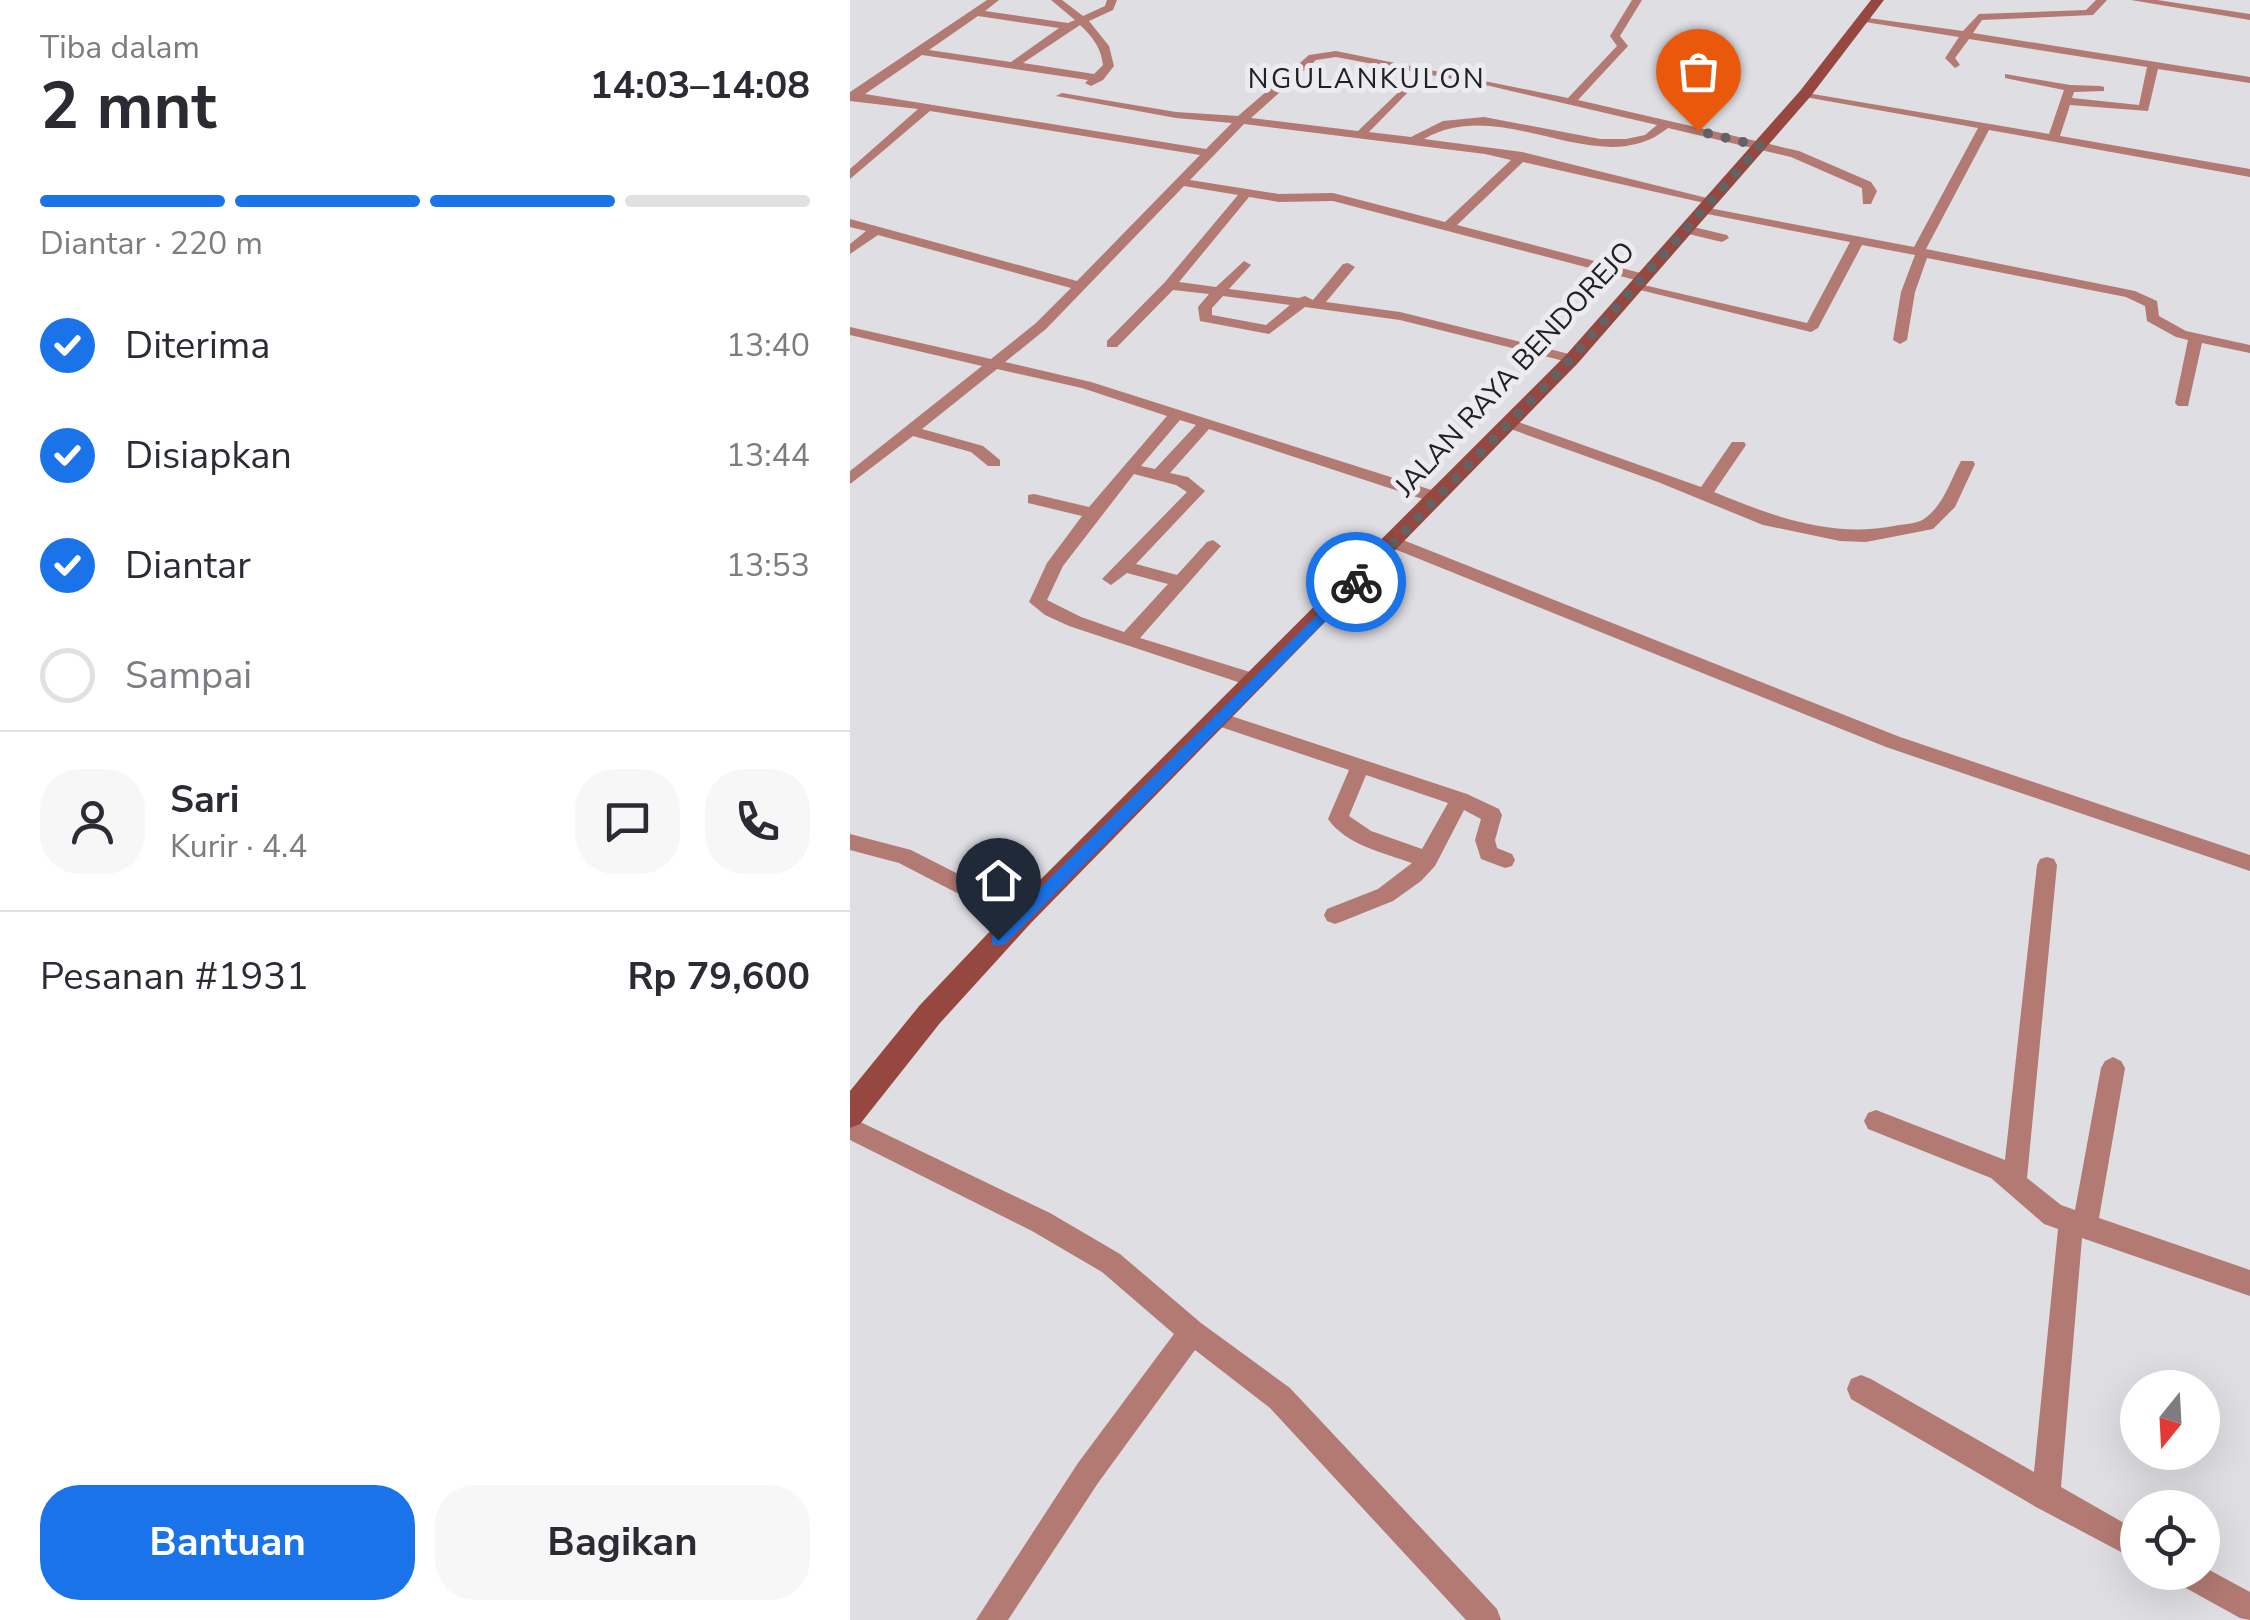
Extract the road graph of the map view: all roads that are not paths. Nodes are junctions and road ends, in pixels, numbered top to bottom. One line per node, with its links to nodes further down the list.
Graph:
1 (994, 0): 8 (street)
2 (1056, 0): 11 (street)
3 (1112, 0): 11 (street)
4 (1637, 0): 25 (street)
5 (1878, 0): 10 (main road, JALAN RAYA BENDOREJO)
6 (2102, 0): 12 (street)
7 (2136, 0): 9 (street)
8 (978, 12): 11 (street); 13 (street)
9 (2250, 17)
10 (1865, 19): 12 (street); 22 (main road, JALAN RAYA BENDOREJO)
11 (1077, 22): 14 (street); 18 (street)
12 (1964, 36): 15 (street); 16 (street)
13 (924, 52): 14 (street); 24 (street)
14 (1013, 65): 18 (street)
15 (1955, 65)
16 (2153, 65): 19 (street); 23 (street)
17 (2009, 76): 23 (street)
18 (1099, 78): 27 (street)
19 (2250, 80)
20 (1409, 85): 30 (street)
21 (2100, 89): 23 (street)
22 (1805, 94): 29 (street); 33 (main road, JALAN RAYA BENDOREJO)
23 (2069, 94): 31 (street)
24 (852, 97): 26 (street)
25 (1571, 101): 27 (street); 28 (street)
26 (928, 108): 34 (street); 37 (street)
27 (1242, 120): 30 (street); 34 (street)
28 (1666, 124): 32 (street); 33 (street)
29 (1986, 126): 31 (street); 49 (street)
30 (1363, 132): 32 (street)
31 (2054, 137): 36 (street)
32 (1416, 139): 35 (street)
33 (1760, 146): 40 (street); 41 (main road, JALAN RAYA BENDOREJO)
34 (1209, 153): 38 (street)
35 (1522, 156): 41 (street); 43 (street)
36 (2250, 173)
37 (850, 175)
38 (1181, 182): 39 (street); 54 (street)
39 (1245, 194): 43 (street); 53 (street)
40 (1867, 201)
41 (1706, 205): 45 (main road, JALAN RAYA BENDOREJO); 47 (street)
42 (850, 223): 44 (street)
43 (1448, 227): 52 (street)
44 (877, 229): 48 (street); 54 (street)
45 (1685, 230): 46 (street); 52 (main road, JALAN RAYA BENDOREJO)
46 (1722, 238)
47 (1858, 240): 49 (street); 52 (street)
48 (850, 250)
49 (1920, 253): 58 (street); 59 (street)
50 (1244, 265): 55 (street)
51 (1348, 267): 56 (street)
52 (1639, 283): 62 (main road, JALAN RAYA BENDOREJO)
53 (1170, 284): 55 (street); 60 (street)
54 (1080, 286): 63 (street)
55 (1219, 291): 56 (street); 56 (street)
56 (1312, 301): 62 (street)
57 (850, 331): 63 (street)
58 (2196, 337): 61 (street); 64 (street)
59 (1900, 340)
60 (1112, 344)
61 (2250, 349)
62 (1572, 358): 67 (main road, JALAN RAYA BENDOREJO)
63 (999, 363): 65 (street); 68 (street)
64 (2184, 403)
65 (1177, 414): 66 (street); 72 (street)
66 (1206, 423): 73 (street); 76 (street)
67 (1507, 423): 75 (street); 76 (main road, JALAN RAYA BENDOREJO)
68 (912, 430): 70 (street); 74 (street)
69 (1738, 445): 75 (street)
70 (994, 463)
71 (1967, 464): 75 (street)
72 (1134, 469): 73 (street); 78 (street)
73 (1158, 475): 81 (street)
74 (850, 479)
75 (1704, 495)
76 (1436, 497): 79 (main road, JALAN RAYA BENDOREJO)
77 (1034, 500): 78 (street)
78 (1096, 514): 82 (street)
79 (1393, 542): 83 (main road, JALAN RAYA BENDOREJO); 90 (street)
80 (1213, 546): 81 (street)
81 (1180, 582): 82 (street)
82 (1128, 638): 83 (street)
83 (1256, 681): 84 (main road, JALAN RAYA BENDOREJO)
84 (1219, 719): 85 (street); 93 (main road, JALAN RAYA BENDOREJO)
85 (1360, 766): 86 (street); 88 (street)
86 (1460, 799): 88 (street); 89 (street)
87 (850, 842): 93 (street)
88 (1428, 860): 92 (street)
89 (1505, 860)
90 (2250, 862)
91 (2047, 865): 98 (street)
92 (1335, 914)
93 (1021, 916): 95 (main road, JALAN RAYA BENDOREJO)
94 (2113, 1068): 99 (street)
95 (850, 1114)
96 (1876, 1121): 98 (street)
97 (850, 1128): 101 (street)
98 (2016, 1180): 99 (street)
99 (2078, 1225): 100 (street); 103 (street)
100 (2250, 1283)
101 (1192, 1332): 107 (street); 108 (street)
102 (1861, 1389): 103 (street)
103 (2046, 1497): 104 (street)
104 (2120, 1537)
105 (2218, 1590): 106 (street)
106 (2250, 1608)
107 (991, 1620)
108 (1486, 1620)

